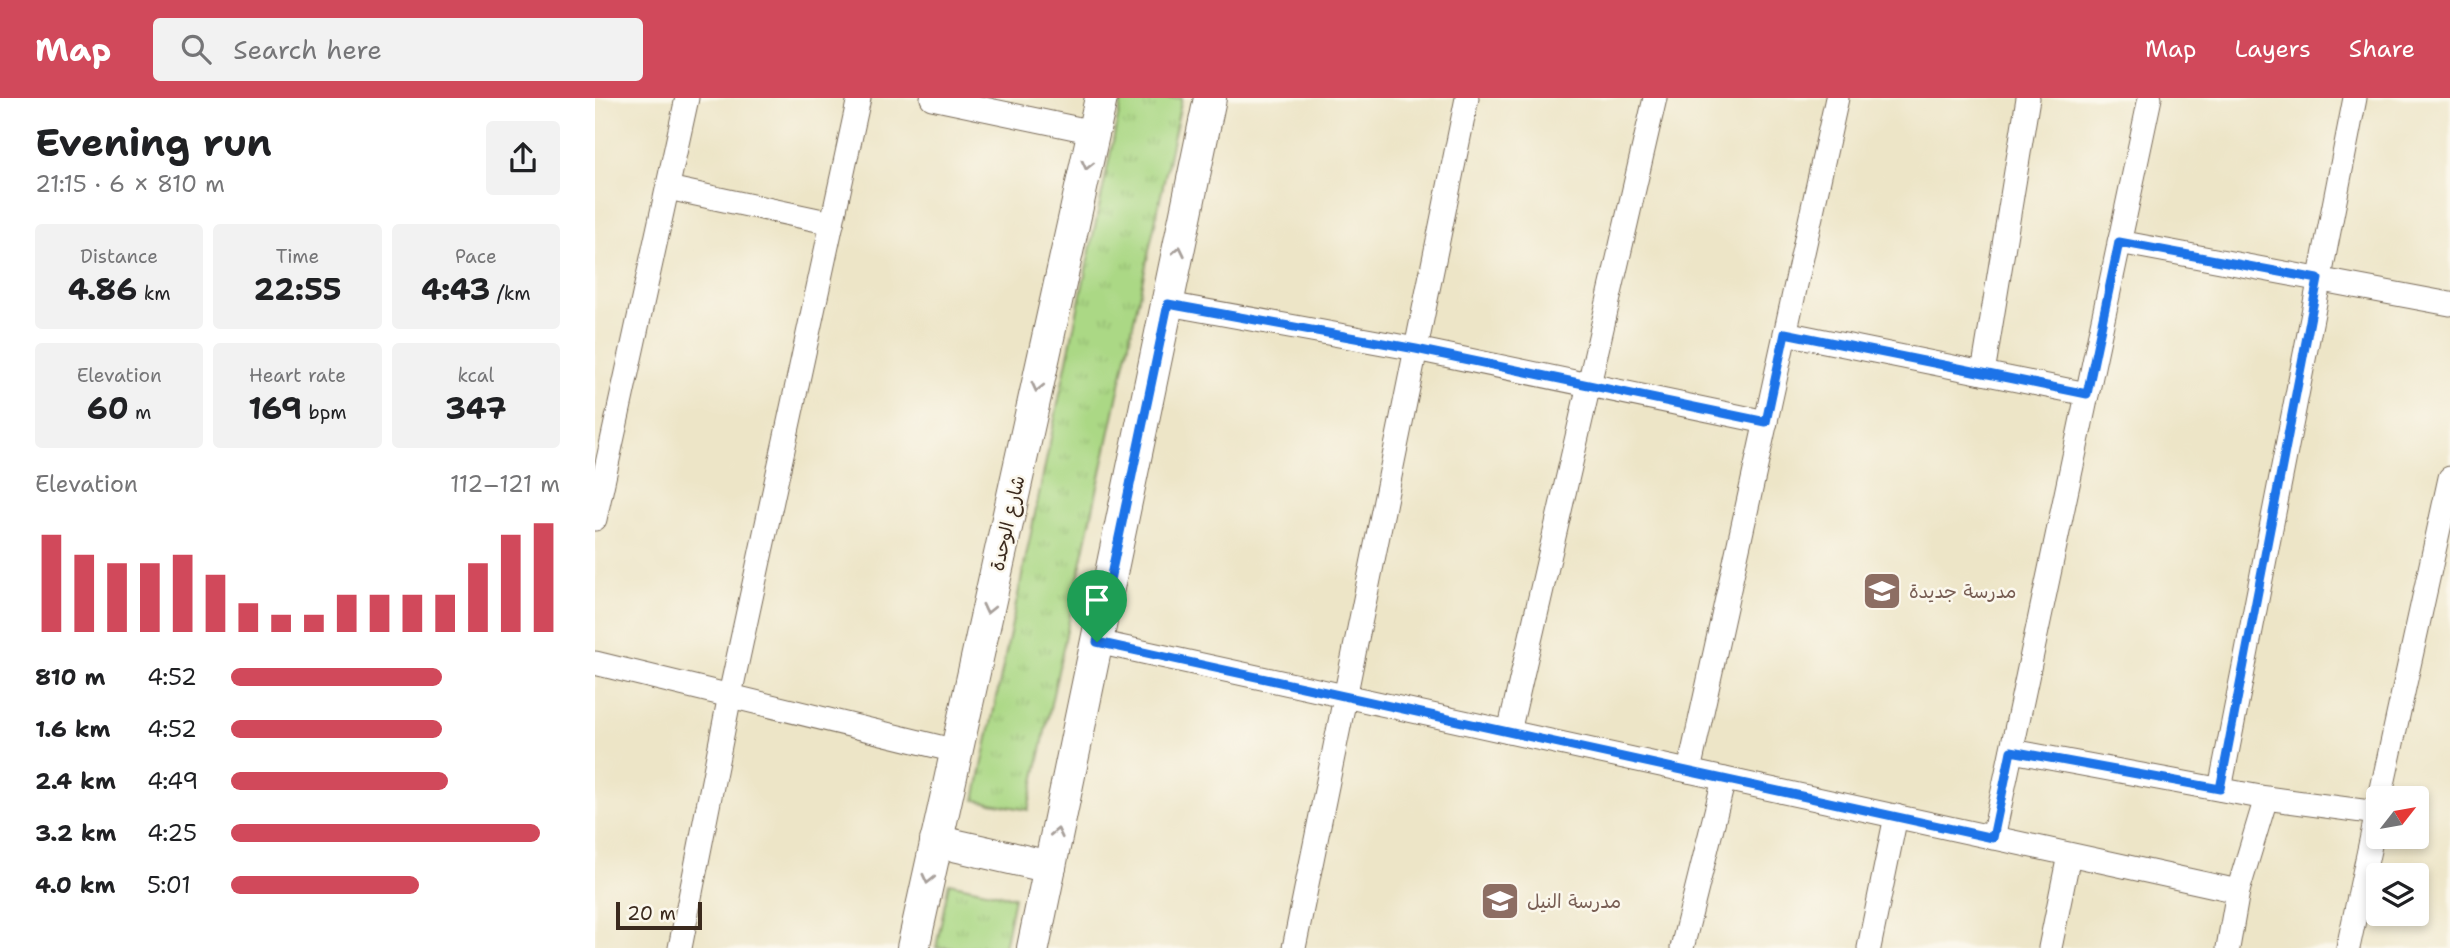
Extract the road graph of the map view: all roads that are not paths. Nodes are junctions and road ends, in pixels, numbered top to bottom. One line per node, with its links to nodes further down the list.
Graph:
1 (687, 98): 13 (street)
2 (859, 98): 14 (street)
3 (932, 98): 12 (street)
4 (1101, 98): 12 (street, شارع الوحدة)
5 (1210, 98): 17 (street, one-way to 5)
6 (1467, 98): 20 (street)
7 (1655, 98): 22 (street)
8 (1837, 98): 19 (street)
9 (2028, 98): 21 (street)
10 (2150, 98): 15 (street)
11 (2355, 98): 16 (street)
12 (1094, 132): 34 (street, شارع الوحدة, one-way to 34)
13 (667, 188): 14 (street); 25 (street)
14 (832, 223): 31 (street)
15 (2119, 242): 16 (street); 23 (street)
16 (2318, 279): 18 (street); 39 (street)
17 (1168, 304): 20 (street); 29 (street)
18 (2450, 304)
19 (1785, 333): 21 (street); 24 (street)
20 (1416, 349): 22 (street); 32 (street)
21 (1983, 373): 23 (street)
22 (1589, 387): 24 (street); 33 (street)
23 (2087, 394): 35 (street)
24 (1766, 422): 36 (street)
25 (603, 442): 27 (street)
26 (2450, 478): 28 (street)
27 (595, 519)
28 (2441, 563): 38 (street)
29 (1097, 642): 32 (street); 47 (street, one-way to 29)
30 (595, 663): 31 (street)
31 (730, 695): 34 (street); 49 (street)
32 (1345, 696): 33 (street); 52 (street)
33 (1509, 732): 36 (street)
34 (956, 751): 44 (street, شارع الوحدة)
35 (2011, 751): 39 (street); 43 (street)
36 (1689, 771): 37 (street)
37 (1724, 779): 42 (street); 53 (street)
38 (2384, 786)
39 (2220, 789): 40 (street)
40 (2266, 798): 41 (street); 48 (street)
41 (2366, 806)
42 (1896, 816): 43 (street); 54 (street)
43 (1993, 838): 46 (street)
44 (936, 841): 47 (street); 50 (street, شارع الوحدة, one-way to 50)
45 (2370, 849): 57 (street)
46 (2069, 855): 48 (street); 55 (street)
47 (1050, 867): 51 (street)
48 (2238, 891): 56 (street)
49 (680, 948)
50 (913, 948)
51 (1033, 948)
52 (1294, 948)
53 (1682, 948)
54 (1869, 948)
55 (2050, 948)
56 (2228, 948)
57 (2348, 948)

